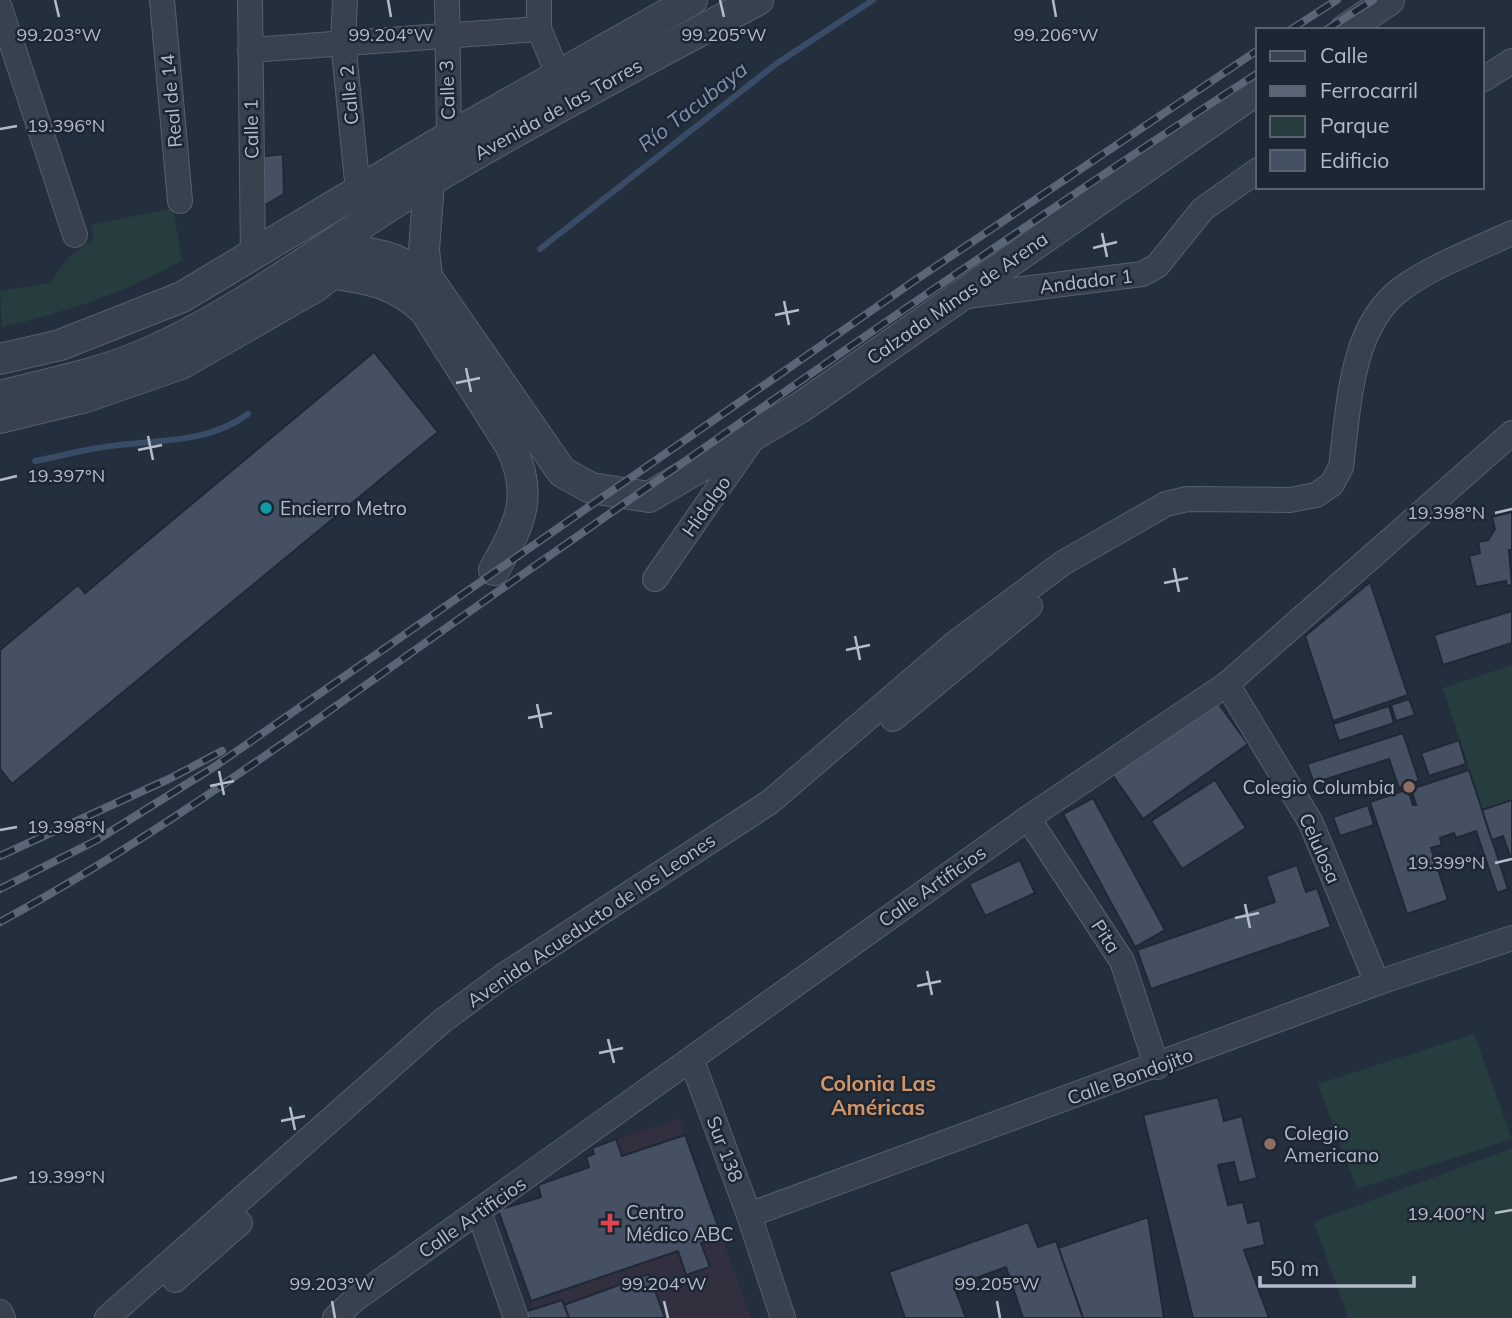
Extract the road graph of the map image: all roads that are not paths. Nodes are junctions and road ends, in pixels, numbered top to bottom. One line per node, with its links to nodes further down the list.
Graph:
1 (162, 0): 24 (street, Real de 14)
2 (250, 0): 15 (street, Calle 1)
3 (345, 0): 14 (street, Calle 2)
4 (447, 0): 13 (street, Calle 3)
5 (539, 0): 12 (street)
6 (692, 0): 10 (street, Avenida de las Torres)
7 (758, 0): 22 (street, Avenida de las Torres)
8 (1389, 0): 11 (street)
9 (0, 8): 26 (street)
10 (653, 10): 17 (street, Avenida de las Torres)
11 (1348, 28)
12 (539, 29): 13 (street); 17 (street)
13 (446, 36): 14 (street); 20 (street, Calle 3)
14 (344, 41): 15 (street); 23 (street, Calle 2)
15 (250, 50): 28 (street, Calle 1)
16 (1512, 61): 18 (street)
17 (558, 74): 20 (street, Avenida de las Torres)
18 (1484, 79)
19 (1256, 90): 31 (street, Calzada Minas de Arena)
20 (442, 141): 22 (street); 23 (street, Avenida de las Torres)
21 (1256, 171): 31 (street, Andador 1)
22 (428, 182): 27 (street, Avenida de las Torres); 30 (street)
23 (358, 191): 27 (street); 28 (street, Avenida de las Torres)
24 (180, 201)
25 (1512, 233): 37 (street, Avenida Acueducto de los Leones)
26 (75, 235)
27 (357, 237): 29 (street, Avenida de las Torres); 30 (street)
28 (253, 257): 32 (street, Avenida de las Torres)
29 (325, 265): 33 (street, Avenida de las Torres); 34 (street, Avenida de las Torres); 38 (street)
30 (427, 277): 36 (street, Calzada Minas de Arena)
31 (956, 298): 36 (street, Calzada Minas de Arena)
32 (0, 359)
33 (0, 396)
34 (0, 418)
35 (1512, 433): 40 (street, Calle Artificios)
36 (757, 434): 39 (street, Hidalgo)
37 (1093, 545): 50 (street, Avenida Acueducto de los Leones); 51 (street, Avenida Acueducto de los Leones)
38 (495, 570)
39 (655, 579)
40 (1227, 684): 41 (street, Calle Artificios); 43 (street, Celulosa)
41 (1028, 818): 44 (street, Calle Artificios); 45 (street, Pita)
42 (1512, 938): 43 (street, Calle Bondojito)
43 (1377, 983): 45 (street, Calle Bondojito)
44 (692, 1061): 46 (street, Calle Artificios); 47 (street, Sur 138)
45 (1157, 1067): 47 (street, Calle Bondojito)
46 (479, 1212): 52 (street, Calle Artificios); 53 (street)
47 (749, 1215): 54 (street, Sur 138)
48 (0, 1312): 49 (street)
49 (3, 1318)
50 (107, 1318)
51 (131, 1318)
52 (335, 1318)
53 (516, 1318)
54 (783, 1318)

